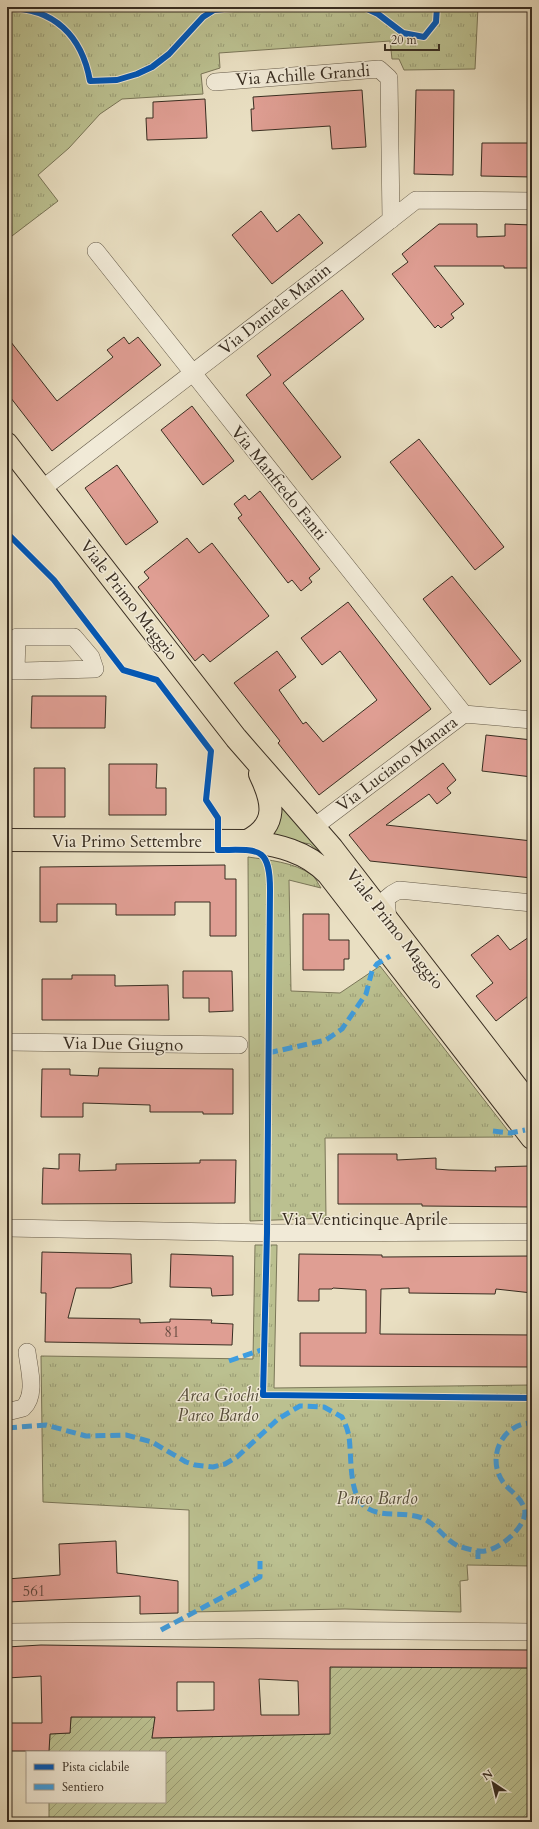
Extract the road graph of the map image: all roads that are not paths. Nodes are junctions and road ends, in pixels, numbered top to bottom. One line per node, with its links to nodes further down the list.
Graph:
1 (215, 82): 3 (street, Via Achille Grandi)
2 (532, 201): 3 (street, Via Daniele Manin)
3 (391, 220): 5 (street, Via Daniele Manin)
4 (96, 251): 5 (street, Via Manfredo Fanti)
5 (192, 374): 7 (street, Via Daniele Manin); 8 (street, Via Manfredo Fanti)
6 (7, 444): 7 (main road, Viale Primo Maggio)
7 (42, 489): 10 (main road, Viale Primo Maggio)
8 (464, 714): 9 (street, Via Luciano Manara); 11 (street, Via Luciano Manara)
9 (532, 720)
10 (251, 756): 11 (main road, Viale Primo Maggio); 13 (main road, Viale Primo Maggio)
11 (314, 828): 16 (main road, Viale Primo Maggio)
12 (7, 840): 13 (main road, Via Primo Settembre)
13 (247, 841): 14 (main road, Via Primo Settembre)
14 (323, 869): 20 (main road, Viale Primo Maggio)
15 (532, 903): 16 (street)
16 (388, 920): 19 (main road, Viale Primo Maggio)
17 (7, 1042): 18 (street, Via Due Giugno)
18 (239, 1045)
19 (532, 1107)
20 (532, 1138)
21 (7, 1228): 22 (street, Via Venticinque Aprile)
22 (532, 1232)
23 (27, 1352): 24 (street)
24 (7, 1412)
25 (7, 1632): 26 (street)
26 (532, 1632)

